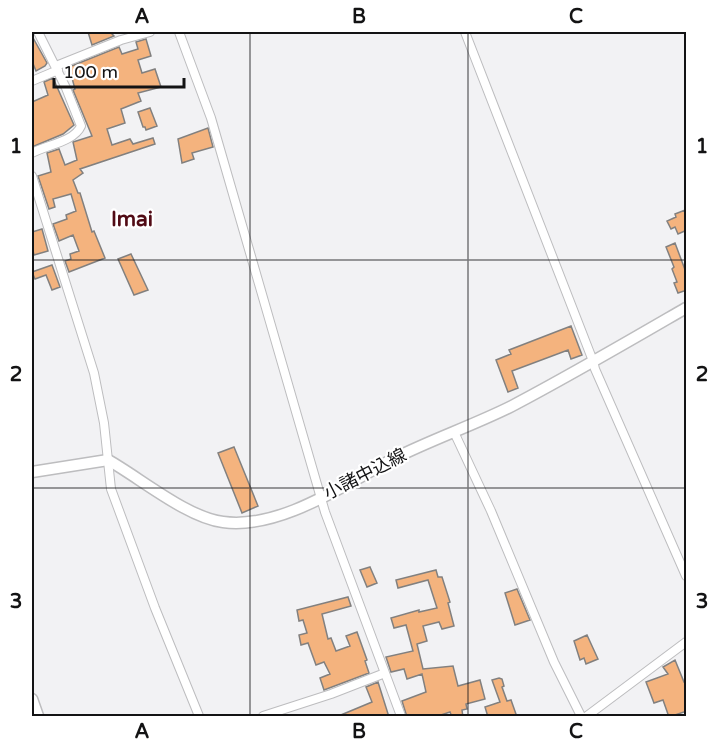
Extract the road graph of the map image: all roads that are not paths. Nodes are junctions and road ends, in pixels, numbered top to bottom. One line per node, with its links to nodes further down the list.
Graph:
1 (38, 32): 5 (street)
2 (150, 32): 5 (street)
3 (179, 32): 14 (street)
4 (465, 32): 10 (street)
5 (57, 68): 6 (street); 7 (street)
6 (32, 81)
7 (32, 153)
8 (32, 176): 12 (street)
9 (687, 308): 10 (main road, 小諸中込線)
10 (593, 361): 11 (main road, 小諸中込線); 15 (street)
11 (454, 432): 14 (main road, 小諸中込線); 23 (street)
12 (108, 460): 13 (main road); 14 (main road, 小諸中込線); 20 (street)
13 (32, 472)
14 (321, 497): 17 (street)
15 (687, 576)
16 (687, 642): 24 (street)
17 (385, 673): 21 (street); 22 (street)
18 (32, 699): 19 (main road)
19 (38, 717)
20 (199, 717)
21 (263, 717)
22 (401, 717)
23 (581, 717)
24 (587, 717)

